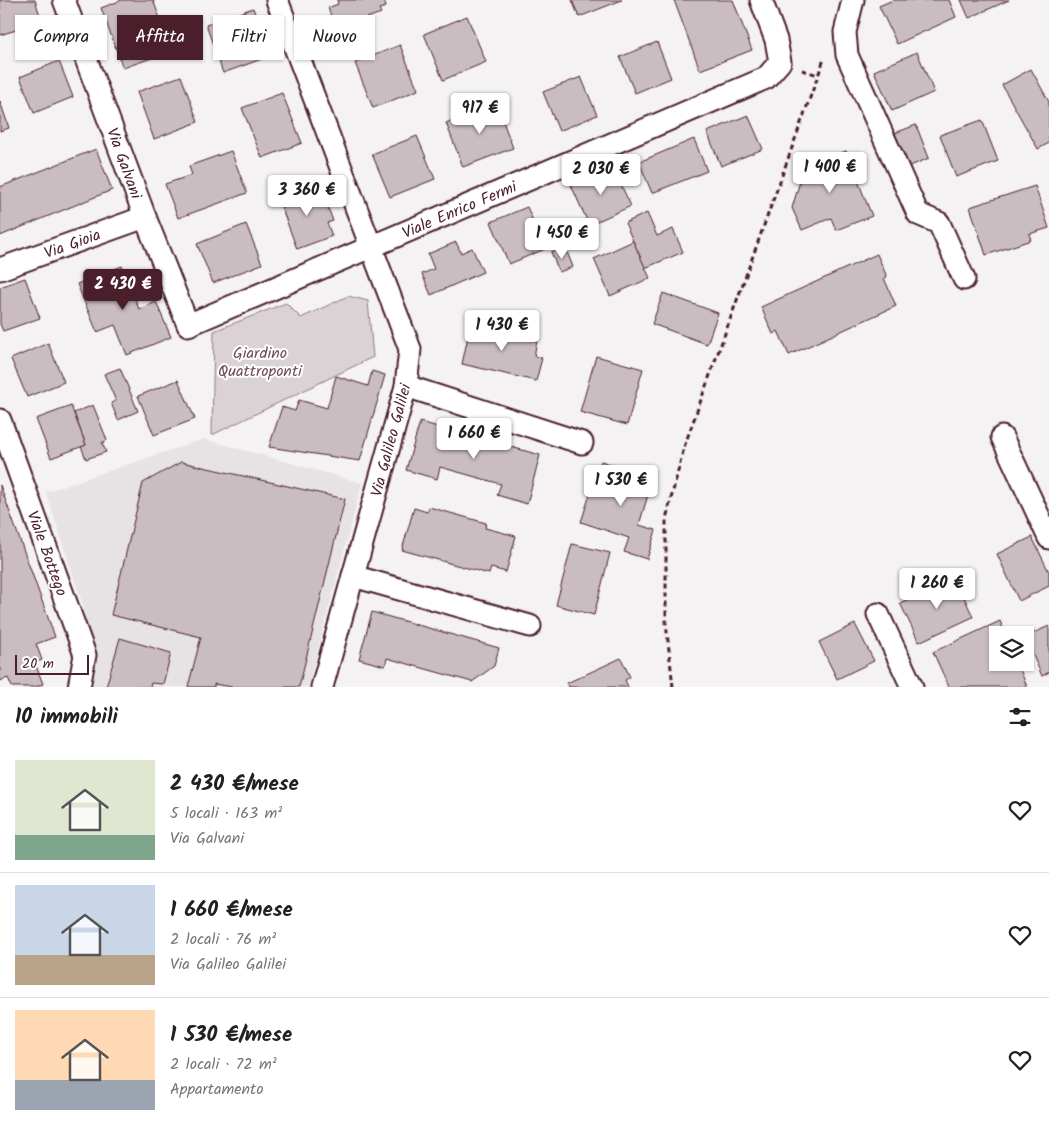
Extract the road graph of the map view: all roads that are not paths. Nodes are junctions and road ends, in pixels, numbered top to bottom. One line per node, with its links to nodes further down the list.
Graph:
1 (64, 0): 5 (street, Via Galvani)
2 (277, 0): 6 (street, Via Galileo Galilei)
3 (761, 0): 6 (street, Viale Enrico Fermi)
4 (853, 0): 8 (street)
5 (145, 217): 7 (street, Via Gioia); 9 (street, Via Galvani)
6 (370, 247): 9 (street, Viale Enrico Fermi); 10 (street, Via Galileo Galilei)
7 (0, 270)
8 (964, 279)
9 (188, 325)
10 (406, 386): 13 (street); 15 (street, Via Galileo Galilei)
11 (0, 420): 18 (street, Viale Bottego)
12 (1002, 437): 14 (street)
13 (582, 443)
14 (1049, 538)
15 (353, 576): 17 (street); 19 (street, Via Galileo Galilei)
16 (878, 614): 20 (street)
17 (530, 626)
18 (79, 687)
19 (322, 687)
20 (912, 687)

